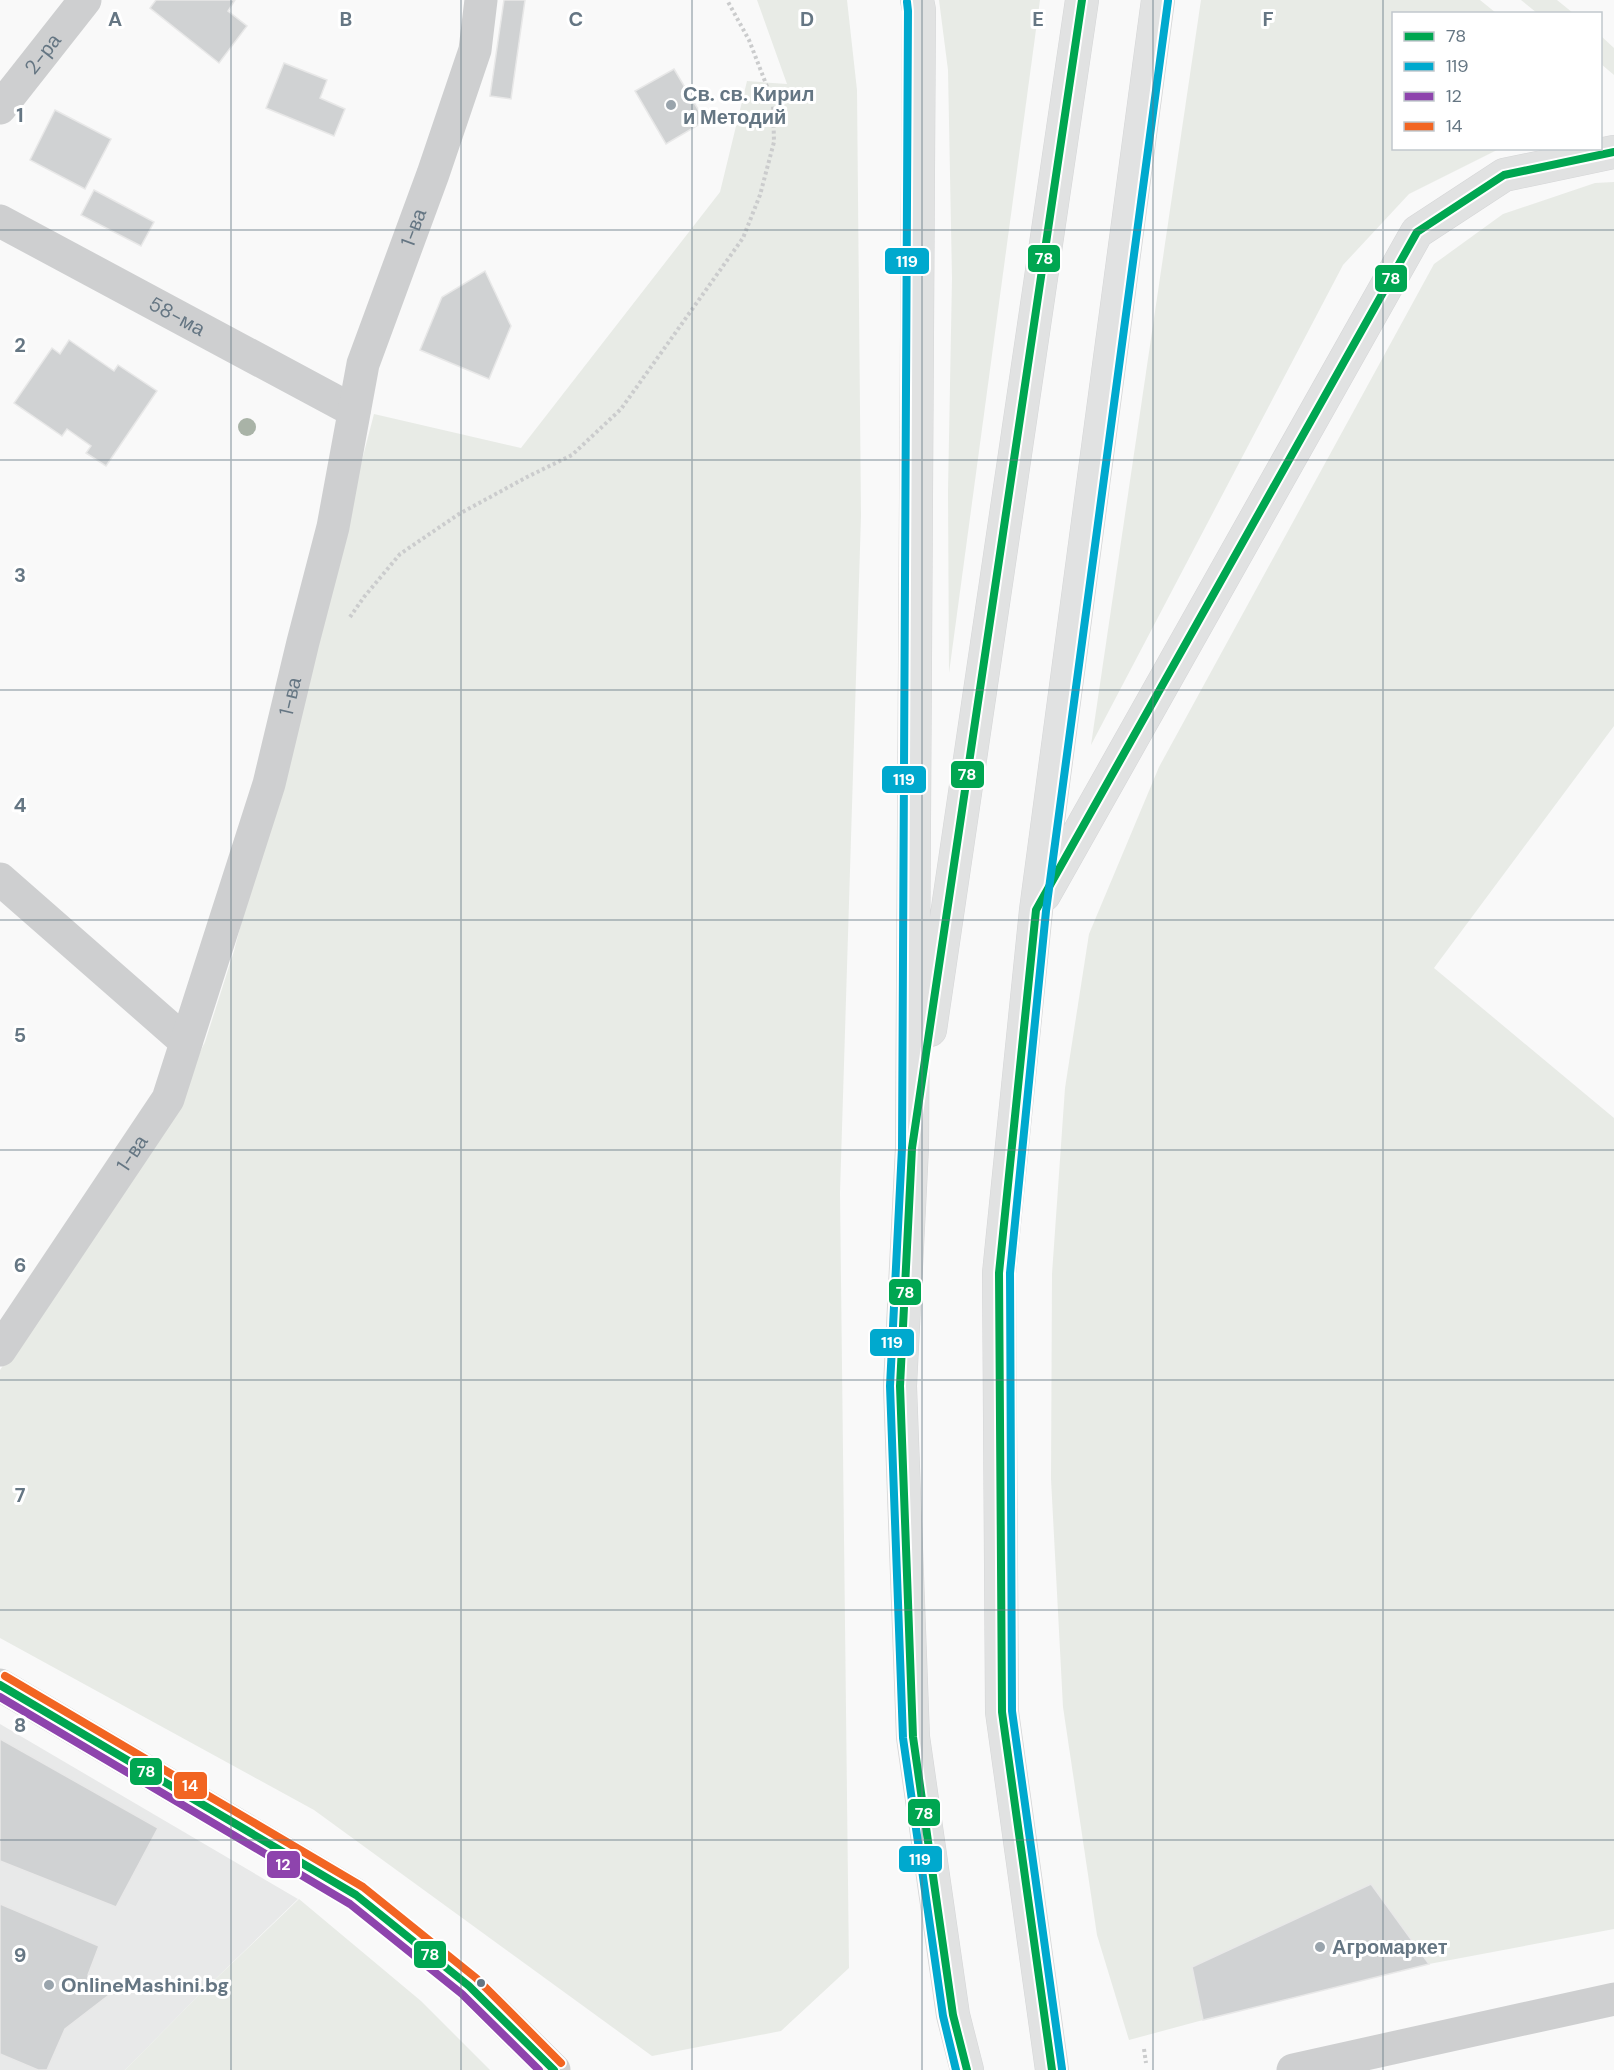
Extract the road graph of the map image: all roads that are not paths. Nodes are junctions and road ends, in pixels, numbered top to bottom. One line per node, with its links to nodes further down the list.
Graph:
1 (85, 0): 6 (street, 2-ра)
2 (481, 0): 9 (street, 1-ва)
3 (917, 0): 13 (main road)
4 (1082, 0): 13 (main road)
5 (1158, 0): 11 (main road)
6 (0, 108)
7 (1614, 152): 11 (main road)
8 (0, 221): 9 (street, 58-ма)
9 (354, 411): 12 (street, 1-ва)
10 (0, 879): 12 (street)
11 (1036, 910): 19 (main road)
12 (186, 1042): 14 (street, 1-ва)
13 (912, 1148): 18 (main road)
14 (0, 1350)
15 (0, 1685): 17 (street)
16 (1614, 1999): 20 (street)
17 (554, 2070)
18 (967, 2070)
19 (1052, 2070)
20 (1293, 2070)

